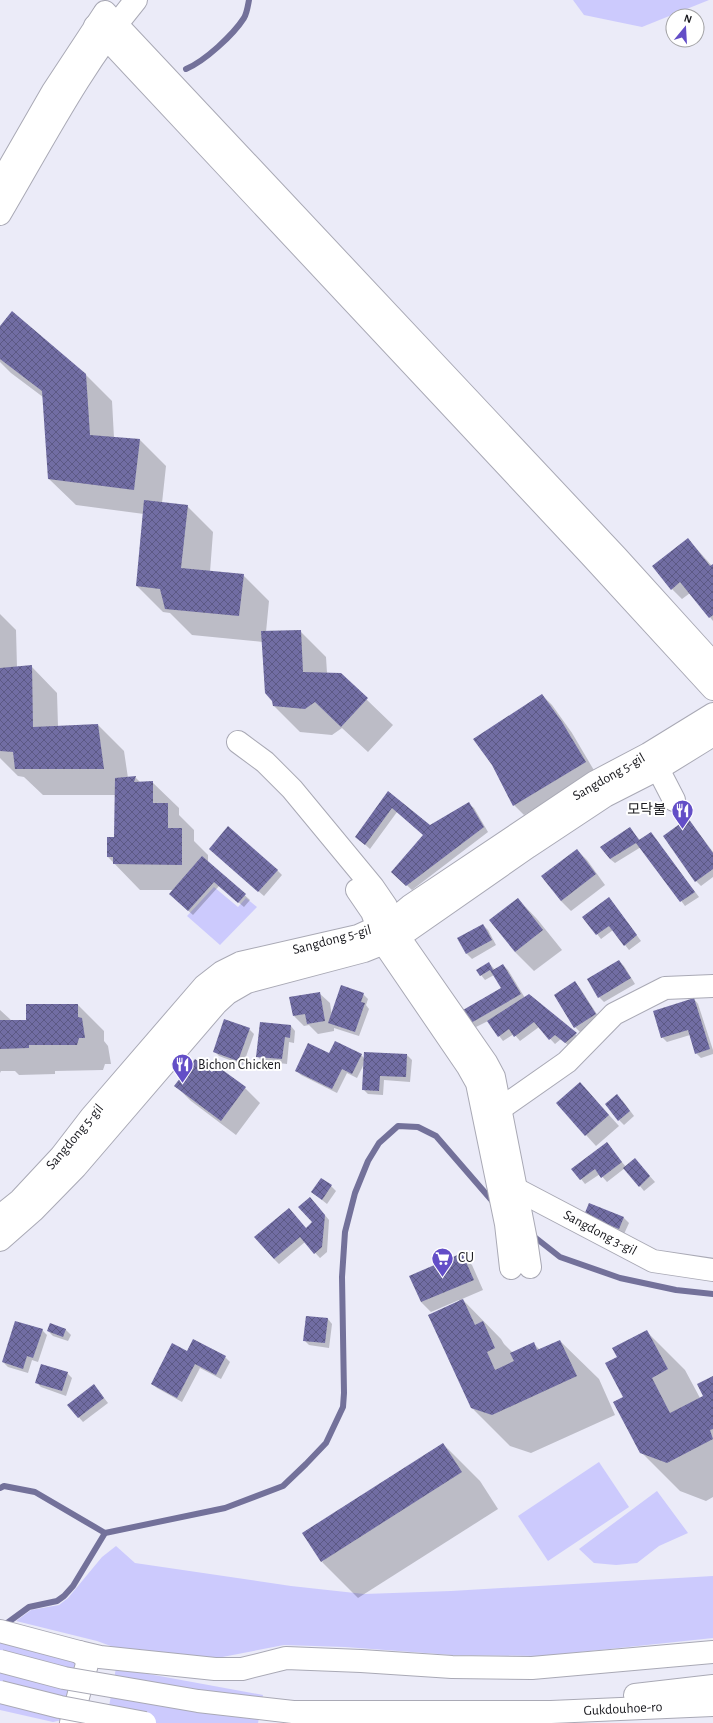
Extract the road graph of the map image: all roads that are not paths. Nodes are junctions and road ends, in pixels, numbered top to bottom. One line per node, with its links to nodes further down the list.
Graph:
1 (136, 0): 2 (main road)
2 (108, 20): 3 (main road); 4 (main road); 5 (main road); 6 (main road)
3 (0, 183)
4 (0, 214)
5 (713, 663)
6 (713, 689)
7 (713, 714): 12 (main road, Sangdong 5-gil)
8 (713, 736): 10 (main road, Sangdong 5-gil)
9 (234, 748): 12 (main road)
10 (658, 768): 11 (main road); 12 (main road, Sangdong 5-gil)
11 (674, 800)
12 (388, 932): 14 (main road); 16 (main road, Sangdong 5-gil); 18 (main road, Sangdong 5-gil)
13 (713, 986): 14 (main road)
14 (492, 1113): 15 (main road); 15 (main road, Sangdong 3-gil)
15 (509, 1194): 17 (main road); 19 (main road, Sangdong 3-gil)
16 (0, 1216)
17 (514, 1220): 17 (main road)
18 (0, 1240)
19 (713, 1270)
20 (5, 1632): 21 (main road)
21 (78, 1652): 22 (main road); 28 (main road)
22 (713, 1652)
23 (0, 1662): 27 (main road, Gukdouhoe-ro, bridge)
24 (713, 1686): 27 (main road)
25 (0, 1692): 29 (main road, bridge)
26 (713, 1704): 27 (main road, Gukdouhoe-ro)
27 (552, 1712)
28 (71, 1723)
29 (144, 1723)

